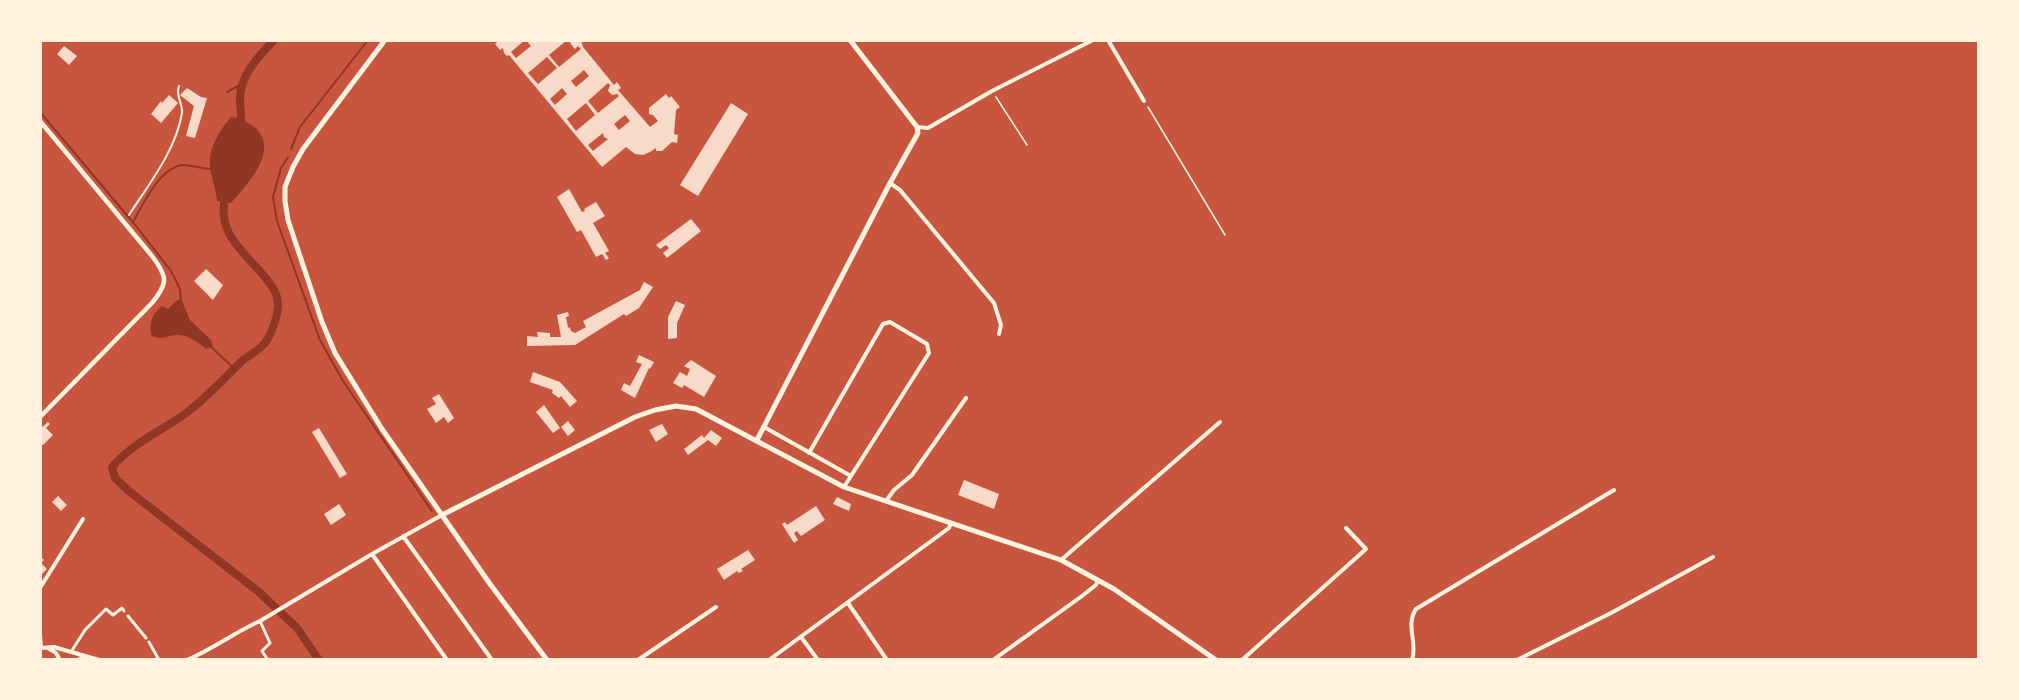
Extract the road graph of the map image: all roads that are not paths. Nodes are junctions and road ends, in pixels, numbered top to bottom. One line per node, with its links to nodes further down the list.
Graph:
1 (385, 40): 22 (main road)
2 (850, 40): 8 (main road)
3 (1092, 40): 8 (street)
4 (1108, 40): 6 (street)
5 (179, 86): 10 (lane)
6 (1144, 101)
7 (40, 121): 13 (street)
8 (917, 127): 9 (main road)
9 (890, 183): 11 (street); 15 (main road)
10 (129, 215)
11 (999, 334)
12 (966, 398): 21 (street)
13 (40, 417)
14 (1220, 422): 29 (street)
15 (763, 427): 16 (main road); 17 (street)
16 (757, 440): 19 (main road); 22 (main road)
17 (809, 453): 18 (street); 18 (street)
18 (850, 476): 19 (street)
19 (844, 487): 21 (main road)
20 (1614, 490): 61 (street)
21 (886, 502): 24 (main road)
22 (442, 515): 26 (street); 53 (main road)
23 (83, 519): 31 (street)
24 (951, 523): 29 (main road); 32 (street)
25 (1346, 528): 60 (street)
26 (403, 536): 27 (street); 52 (street)
27 (372, 554): 36 (street); 51 (street)
28 (1713, 557): 62 (street)
29 (1061, 560): 30 (main road)
30 (1098, 580): 58 (street); 59 (main road)
31 (41, 588)
32 (848, 603): 38 (street); 57 (street)
33 (717, 607): 54 (street)
34 (124, 611): 43 (street)
35 (128, 616): 39 (street)
36 (260, 621): 49 (street); 50 (street)
37 (40, 635): 41 (street)
38 (801, 637): 55 (street); 56 (street)
39 (146, 638)
40 (150, 642): 48 (street)
41 (41, 647): 42 (street)
42 (47, 647): 43 (street); 45 (street)
43 (70, 654): 44 (street)
44 (86, 657): 46 (street); 47 (street)
45 (60, 660)
46 (77, 660)
47 (99, 660)
48 (159, 660)
49 (187, 660)
50 (268, 660)
51 (447, 660)
52 (492, 660)
53 (547, 660)
54 (638, 660)
55 (769, 660)
56 (818, 660)
57 (887, 660)
58 (993, 660)
59 (1216, 660)
60 (1242, 660)
61 (1412, 660)
62 (1517, 660)

